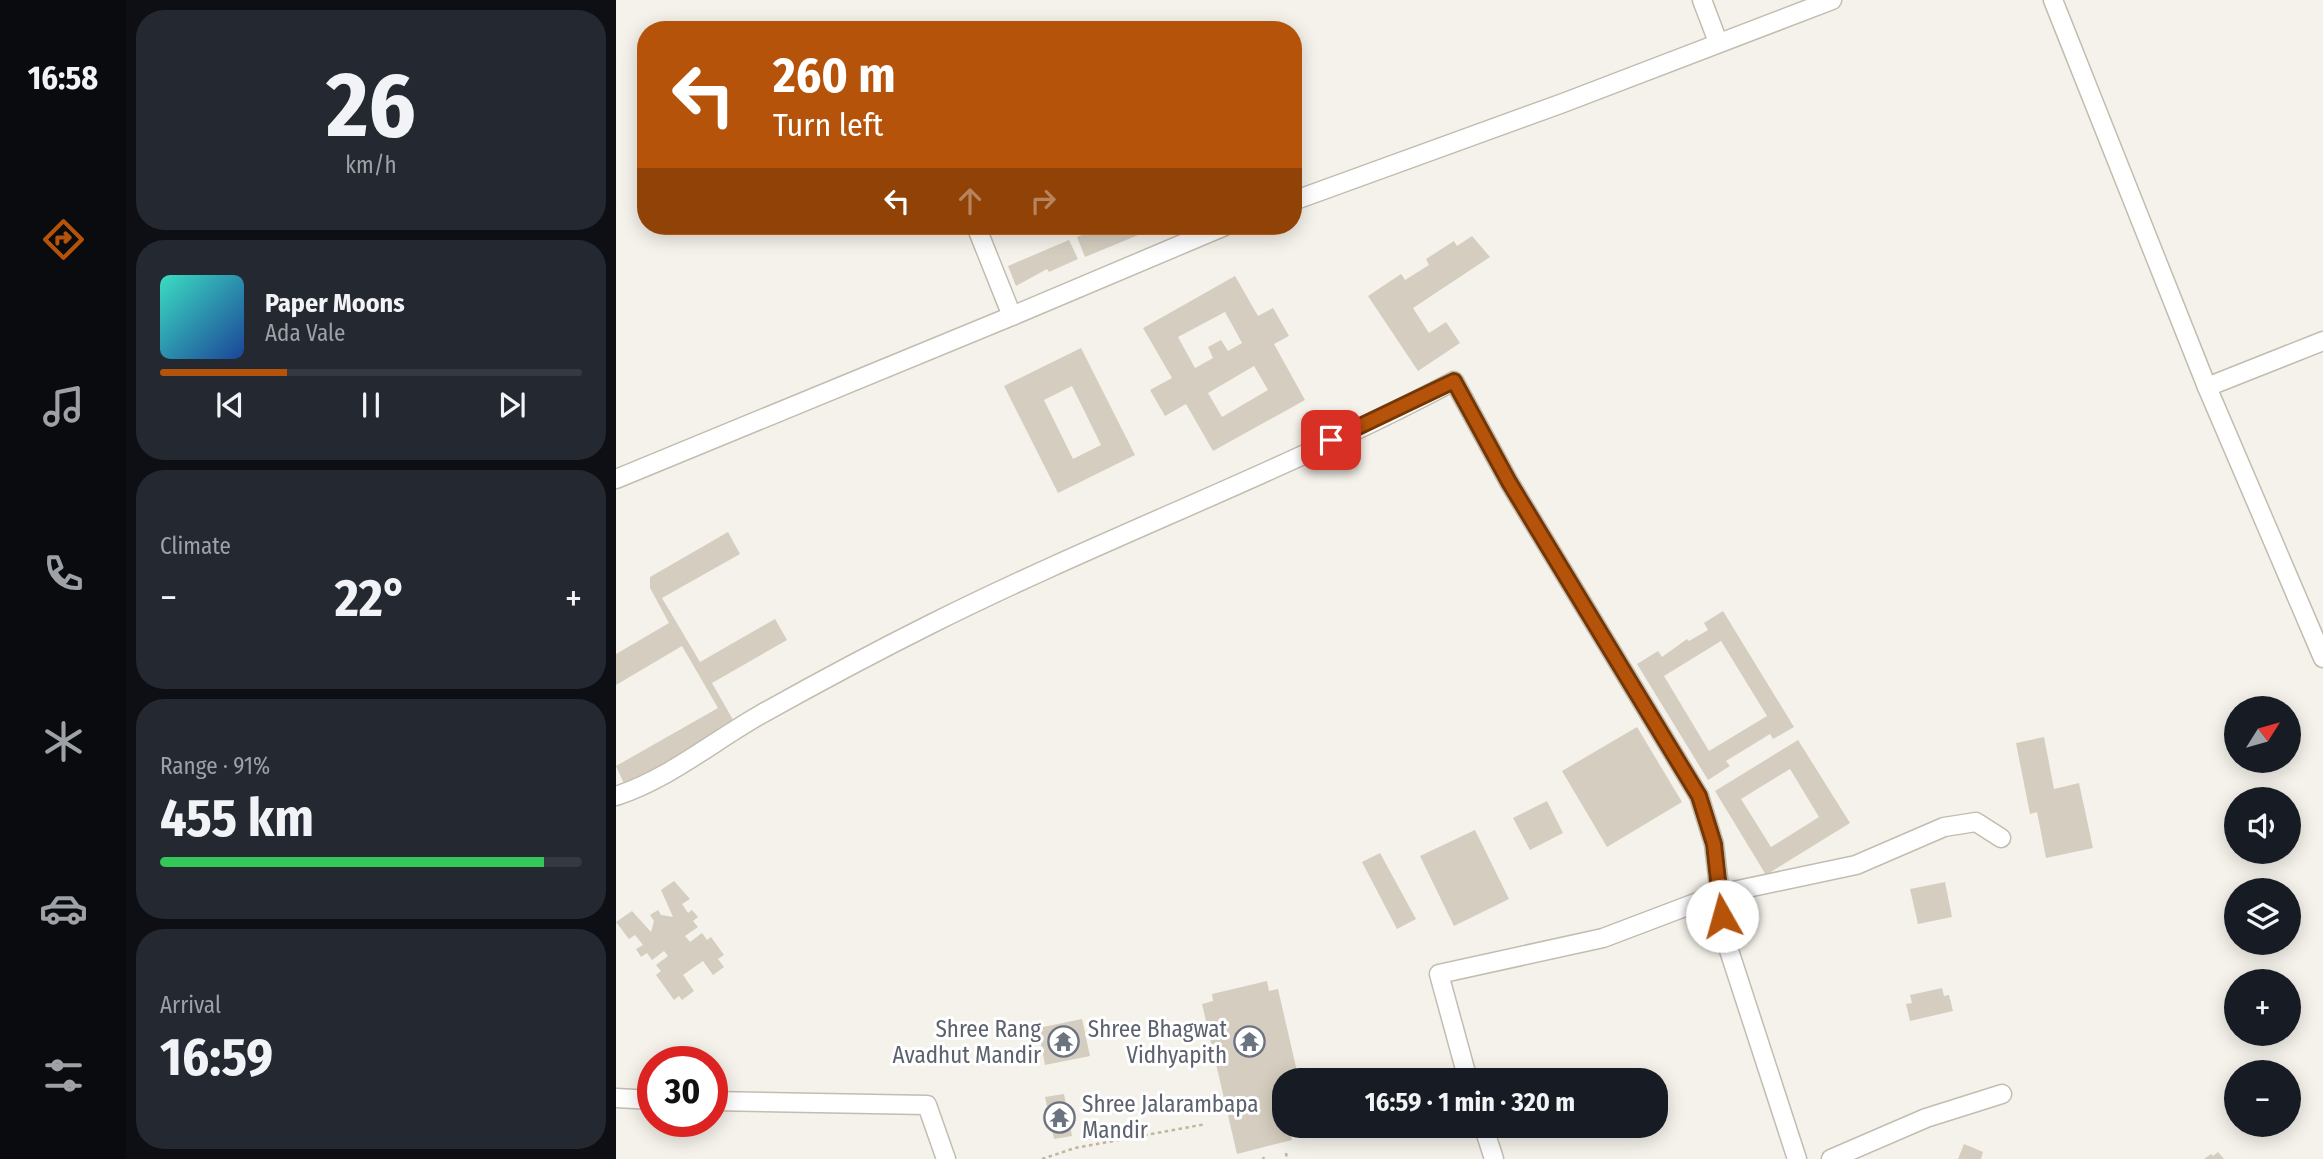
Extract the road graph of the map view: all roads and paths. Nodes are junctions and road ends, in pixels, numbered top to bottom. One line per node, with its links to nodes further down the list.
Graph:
1 (1702, 0): 4 (street)
2 (1832, 0): 4 (street)
3 (2053, 0): 10 (street)
4 (1718, 42): 5 (street)
5 (1302, 198)
6 (980, 235): 8 (street)
7 (1204, 235): 8 (street)
8 (1012, 316): 11 (street)
9 (2323, 341): 10 (street)
10 (2207, 387): 12 (street)
11 (616, 479)
12 (2323, 657)
13 (616, 796): 15 (street)
14 (2001, 838): 15 (street)
15 (1719, 894): 16 (street); 28 (street)
16 (1465, 1068)
17 (2002, 1094): 29 (street)
18 (616, 1098): 19 (street)
19 (637, 1099)
20 (728, 1101): 24 (street)
21 (1206, 1124): 25 (path)
22 (1487, 1138): 27 (street)
23 (1286, 1153): 26 (path)
24 (946, 1159)
25 (1042, 1159)
26 (1287, 1159)
27 (1494, 1159)
28 (1797, 1159)
29 (1831, 1159)

